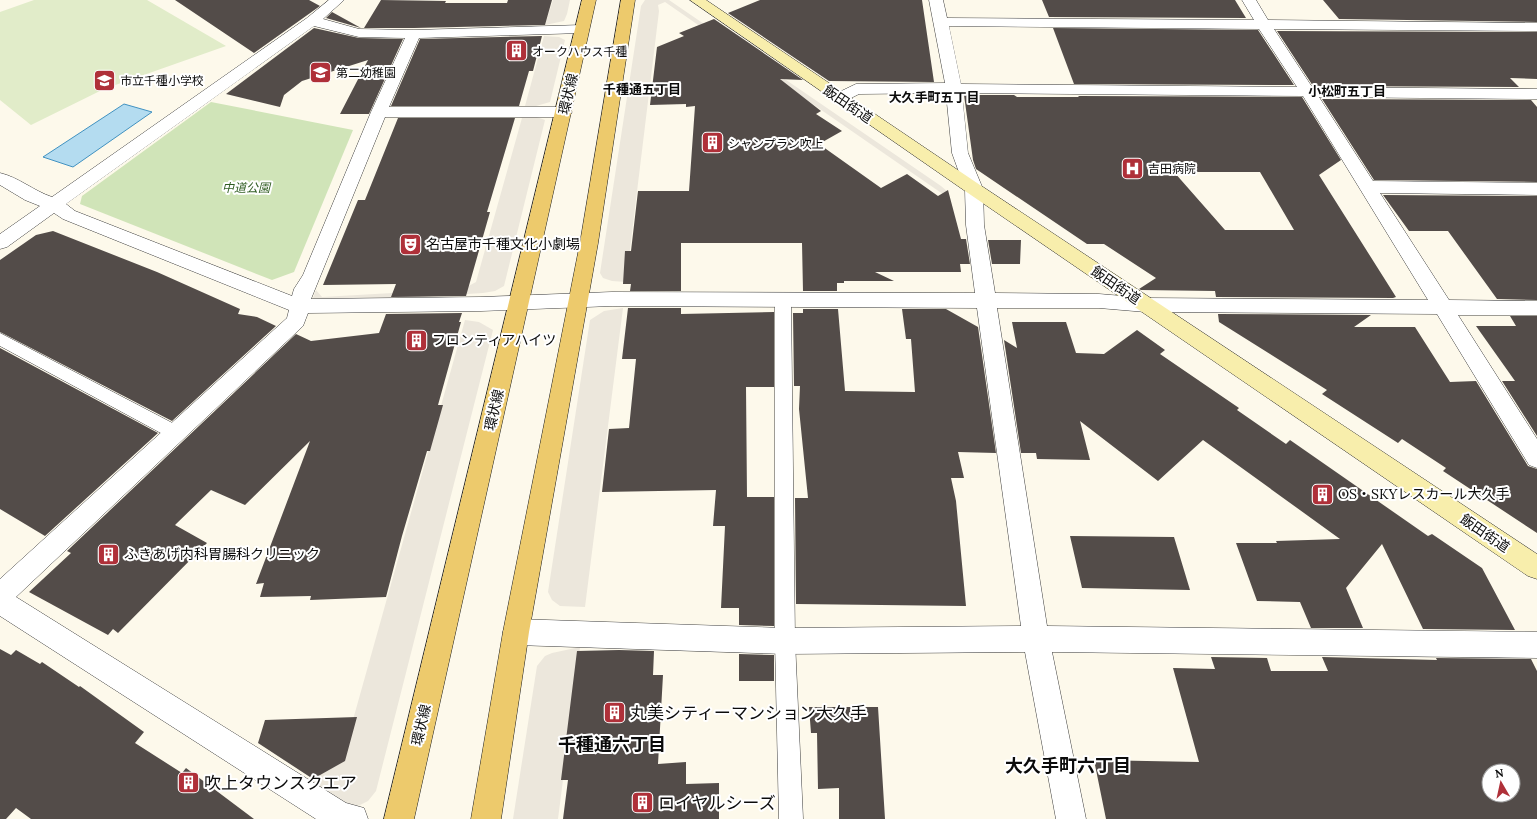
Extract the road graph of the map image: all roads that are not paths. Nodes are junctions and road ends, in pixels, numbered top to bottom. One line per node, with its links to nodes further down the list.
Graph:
1 (337, 0): 7 (street)
2 (589, 0): 11 (main road, 環状線)
3 (628, 0): 26 (main road)
4 (697, 0): 16 (street, 飯田街道)
5 (936, 0): 8 (street)
6 (1249, 0): 9 (street)
7 (312, 20): 12 (street); 23 (street)
8 (940, 22): 9 (street); 13 (street)
9 (1263, 24): 10 (street); 14 (street)
10 (1537, 27)
11 (582, 29): 12 (street); 18 (main road, 環状線)
12 (414, 34): 17 (street)
13 (954, 88): 14 (street); 16 (street); 21 (street)
14 (1306, 91): 15 (street); 20 (street)
15 (1537, 94)
16 (839, 98): 21 (street, 飯田街道)
17 (379, 112): 18 (street); 30 (street)
18 (564, 112): 28 (main road, 環状線)
19 (0, 178): 23 (street)
20 (1366, 187): 22 (street); 31 (street)
21 (974, 189): 27 (street); 29 (street, 飯田街道)
22 (1537, 189)
23 (55, 205): 24 (street); 30 (street)
24 (0, 243)
25 (782, 300): 26 (street); 27 (street); 41 (lane)
26 (579, 301): 28 (street); 39 (main road)
27 (987, 301): 29 (street); 40 (street)
28 (519, 303): 30 (street); 44 (main road, 環状線)
29 (1146, 305): 31 (street); 36 (street, 飯田街道)
30 (298, 306): 34 (street)
31 (1441, 306): 32 (street); 35 (street)
32 (1537, 308)
33 (0, 339): 34 (lane)
34 (176, 433): 37 (street)
35 (1536, 454)
36 (1537, 568)
37 (0, 596)
38 (0, 600): 43 (street)
39 (516, 632): 41 (street); 45 (main road)
40 (1036, 640): 41 (street); 42 (street); 47 (street)
41 (785, 641): 46 (lane)
42 (1537, 645)
43 (353, 819)
44 (399, 819)
45 (486, 819)
46 (791, 819)
47 (1071, 819)

